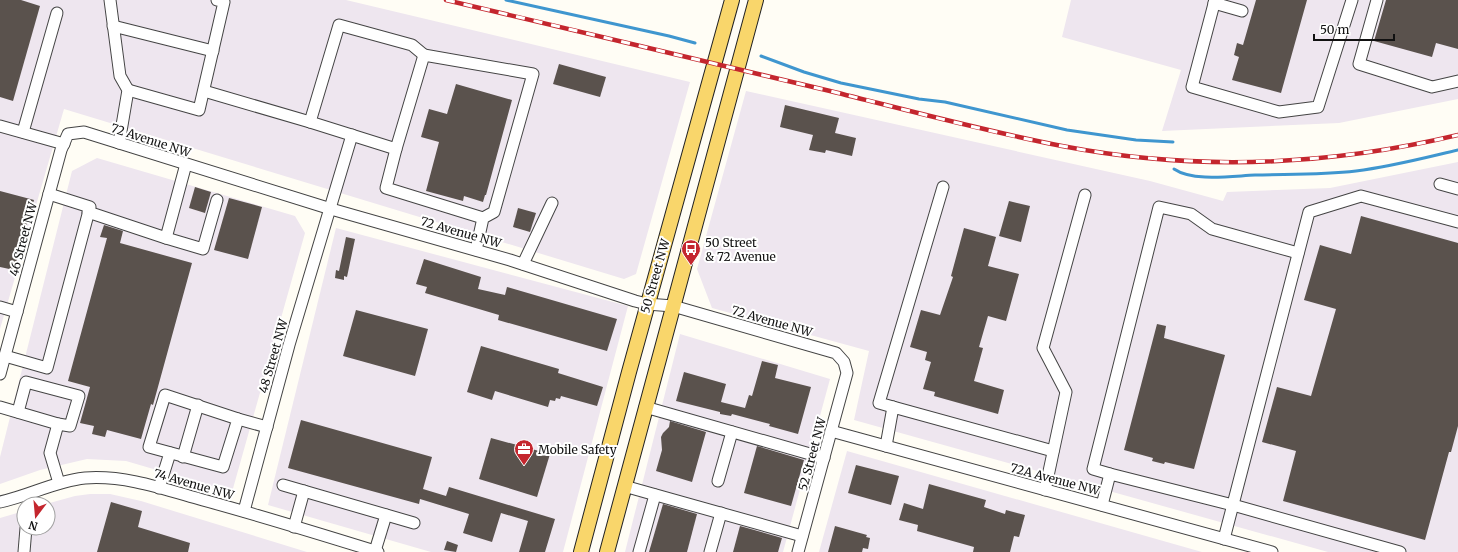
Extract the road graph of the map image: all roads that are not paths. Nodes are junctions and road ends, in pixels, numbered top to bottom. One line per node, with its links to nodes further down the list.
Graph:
1 (110, 0): 10 (street)
2 (218, 0): 11 (street)
3 (732, 0): 39 (main road, 50 Street NW)
4 (756, 0): 40 (main road, 50 Street NW)
5 (1352, 0): 7 (street)
6 (1377, 0): 13 (street)
7 (1215, 2): 8 (street)
8 (1242, 11)
9 (57, 13): 18 (street)
10 (113, 26): 11 (street); 14 (street)
11 (213, 52): 15 (street)
12 (424, 55): 16 (street); 22 (street); 33 (street)
13 (1458, 81)
14 (128, 90): 15 (street); 21 (street)
15 (204, 91): 16 (street)
16 (310, 122): 19 (street)
17 (0, 126): 18 (street, 72 Avenue NW)
18 (23, 132): 20 (street, 72 Avenue NW)
19 (352, 135): 22 (street); 31 (street, 48 Street NW)
20 (66, 139): 21 (street, 72 Avenue NW); 27 (street, 46 Street NW)
21 (119, 143): 23 (street, 72 Avenue NW)
22 (396, 149): 33 (street)
23 (186, 164): 31 (street, 72 Avenue NW); 35 (street)
24 (1440, 184): 26 (street)
25 (943, 187): 48 (street)
26 (1458, 189)
27 (49, 194): 32 (street); 42 (street, 46 Street NW)
28 (1085, 195): 57 (street)
29 (216, 200): 35 (street)
30 (552, 203): 38 (street)
31 (330, 209): 36 (street, 72 Avenue NW); 53 (street, 48 Street NW)
32 (88, 212): 35 (street); 43 (street)
33 (483, 218): 36 (street)
34 (1458, 222): 37 (street)
35 (166, 238)
36 (476, 250): 38 (street, 72 Avenue NW)
37 (1298, 254): 61 (street); 73 (street)
38 (522, 264): 39 (street, 72 Avenue NW)
39 (648, 304): 40 (street, 72 Avenue NW); 85 (main road, 50 Street NW)
40 (673, 306): 44 (street, 72 Avenue NW); 49 (main road, 50 Street NW)
41 (0, 307): 42 (street)
42 (17, 312): 43 (street, 46 Street NW)
43 (5, 356): 45 (street, 46 Street NW)
44 (844, 362): 54 (street, 52 Street NW)
45 (0, 374)
46 (198, 405): 51 (street); 58 (street); 59 (street)
47 (0, 407): 50 (street)
48 (893, 407): 56 (street); 57 (street)
49 (645, 408): 55 (street); 65 (main road, 50 Street NW)
50 (18, 412): 52 (street); 52 (street)
51 (238, 419): 53 (street); 59 (street)
52 (58, 424): 63 (street)
53 (267, 427): 75 (street, 48 Street NW)
54 (831, 431): 56 (street, 72A Avenue NW); 60 (street, 52 Street NW)
55 (732, 432): 60 (street); 62 (street)
56 (886, 446): 67 (street, 72A Avenue NW)
57 (1053, 451): 67 (street)
58 (170, 453): 59 (street); 66 (street)
59 (183, 457)
60 (824, 458): 81 (street, 52 Street NW)
61 (1110, 474): 73 (street); 74 (street)
62 (718, 481)
63 (59, 483): 66 (street, 74 Avenue NW); 70 (street, 74 Avenue NW)
64 (283, 485): 68 (street)
65 (624, 486): 69 (street); 86 (main road, 50 Street NW)
66 (159, 488): 75 (street, 74 Avenue NW)
67 (1044, 490): 74 (street, 72A Avenue NW)
68 (304, 491): 77 (street); 79 (street)
69 (655, 495): 76 (street); 87 (street)
70 (31, 496)
71 (16, 500): 72 (street, 74 Avenue NW)
72 (0, 502)
73 (1233, 505): 82 (street); 91 (street)
74 (1102, 506): 82 (street, 72A Avenue NW)
75 (244, 511): 79 (street, 74 Avenue NW)
76 (721, 513): 81 (street); 88 (street)
77 (386, 515): 78 (street); 84 (street)
78 (414, 523)
79 (294, 526): 84 (street, 74 Avenue NW)
80 (25, 536): 83 (street)
81 (802, 536): 89 (street, 52 Street NW)
82 (1224, 539): 90 (street, 72A Avenue NW)
83 (24, 552)
84 (377, 552)
85 (581, 552)
86 (606, 552)
87 (639, 552)
88 (710, 552)
89 (798, 552)
90 (1272, 552)
91 (1400, 552)

